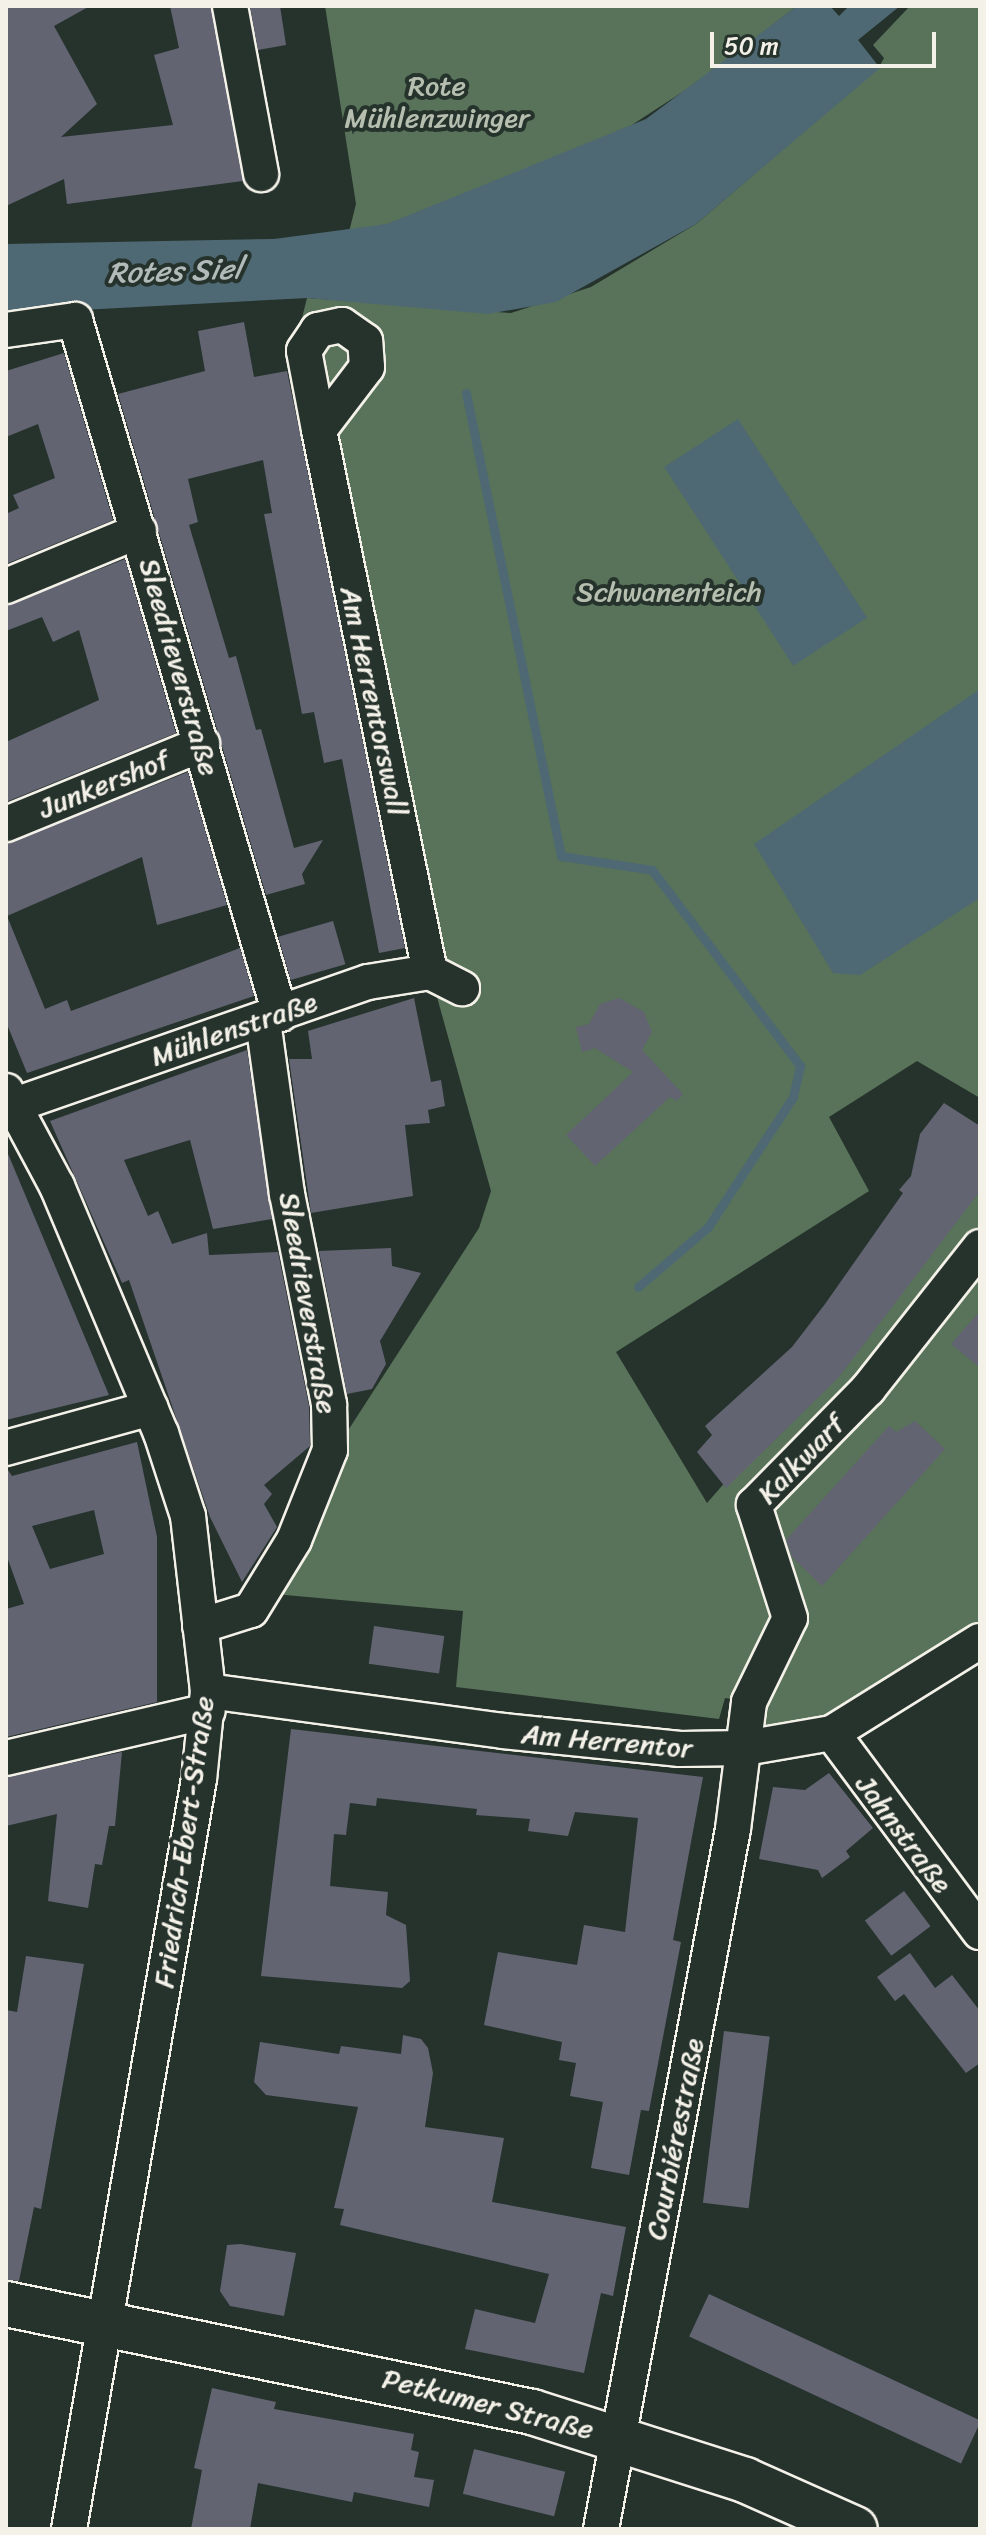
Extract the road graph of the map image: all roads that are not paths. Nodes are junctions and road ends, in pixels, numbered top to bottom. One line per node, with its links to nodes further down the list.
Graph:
1 (230, 6): 2 (street)
2 (261, 174)
3 (6, 330): 5 (street, Sleedrieverstraße)
4 (319, 430): 9 (street, Am Herrentorswall)
5 (139, 531): 6 (street); 7 (street, Sleedrieverstraße)
6 (6, 586)
7 (202, 744): 8 (street, Junkershof); 11 (street, Sleedrieverstraße)
8 (6, 824)
9 (430, 972): 10 (street); 11 (street, Mühlenstraße)
10 (462, 988)
11 (272, 1017): 12 (street, Mühlenstraße); 16 (street, Sleedrieverstraße)
12 (8, 1101): 14 (street, Friedrich-Ebert-Straße)
13 (980, 1247): 20 (street, Kalkwarf)
14 (151, 1408): 15 (street); 16 (street, Friedrich-Ebert-Straße)
15 (6, 1448)
16 (200, 1626): 18 (street, Friedrich-Ebert-Straße)
17 (980, 1641): 19 (street, Am Herrentor)
18 (208, 1701): 20 (street, Am Herrentor); 21 (street); 24 (street, Friedrich-Ebert-Straße)
19 (832, 1733): 20 (street, Am Herrentor); 22 (street, Jahnstraße)
20 (745, 1748): 25 (street, Courbiérestraße)
21 (6, 1758)
22 (980, 1932)
23 (6, 2304): 24 (street, Petkumer Straße)
24 (107, 2322): 25 (street, Petkumer Straße); 26 (street, Friedrich-Ebert-Straße)
25 (620, 2437): 27 (street, Courbiérestraße); 28 (street, Petkumer Straße)
26 (69, 2529)
27 (601, 2529)
28 (855, 2529)

